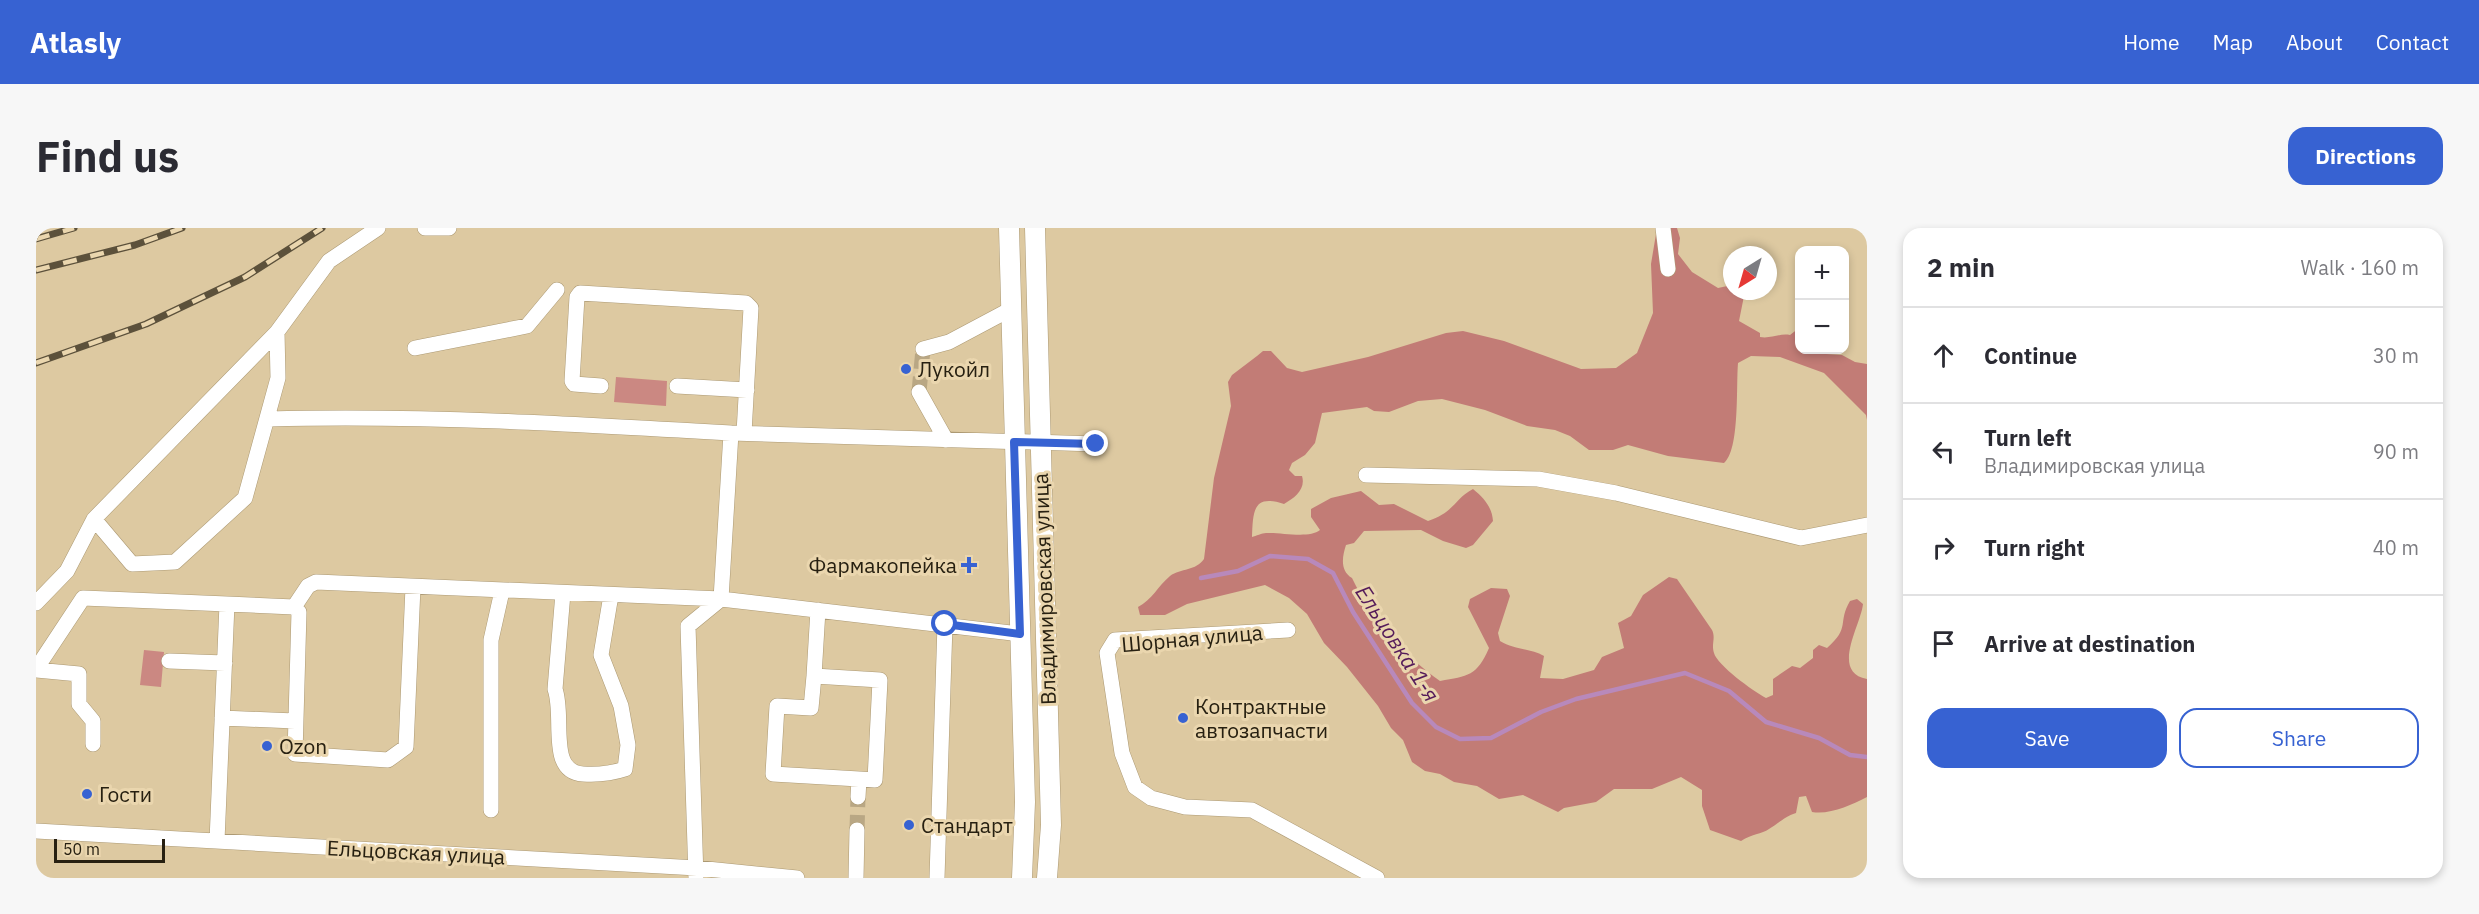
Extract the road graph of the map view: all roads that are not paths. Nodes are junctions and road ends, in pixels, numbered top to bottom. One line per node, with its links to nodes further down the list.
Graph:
1 (378, 228): 10 (street)
2 (425, 228): 3 (street)
3 (449, 228)
4 (1009, 228): 9 (main road, Владимировская улица)
5 (1035, 228): 21 (main road, Владимировская улица)
6 (1662, 228): 7 (street)
7 (1668, 269)
8 (557, 290): 11 (street)
9 (1011, 309): 12 (street); 20 (main road, Владимировская улица)
10 (277, 332): 17 (street); 24 (street)
11 (415, 348)
12 (923, 349)
13 (601, 386): 15 (street)
14 (677, 386): 15 (street)
15 (747, 390): 18 (street)
16 (919, 392): 19 (street)
17 (269, 419): 18 (street); 24 (street)
18 (737, 433): 19 (street); 30 (street)
19 (946, 440): 20 (street)
20 (1014, 442): 21 (street); 37 (main road, Владимировская улица)
21 (1039, 443): 22 (street); 56 (main road, Владимировская улица)
22 (1096, 444)
23 (1366, 475): 25 (street)
24 (94, 519): 31 (street)
25 (1867, 525)
26 (413, 586): 27 (street); 33 (street); 43 (street)
27 (502, 591): 28 (street); 47 (street)
28 (563, 593): 29 (street); 29 (street)
29 (611, 595): 30 (street)
30 (721, 599): 34 (street); 51 (street)
31 (36, 603)
32 (227, 604): 33 (street); 39 (street); 40 (street)
33 (294, 607): 43 (street)
34 (818, 610): 35 (street); 41 (street)
35 (945, 624): 37 (street); 54 (street)
36 (1288, 630): 57 (street, Шорная улица)
37 (1020, 634): 55 (main road, Владимировская улица)
38 (169, 660): 39 (street)
39 (225, 663): 42 (street)
40 (36, 670): 44 (street)
41 (814, 676): 45 (street); 45 (street)
42 (222, 718): 43 (street); 50 (street)
43 (295, 721)
44 (93, 744)
45 (859, 779): 46 (street)
46 (858, 797)
47 (491, 810)
48 (857, 830): 53 (street)
49 (36, 831): 50 (street, Ельцовская улица)
50 (217, 841): 51 (street, Ельцовская улица)
51 (697, 873): 52 (street, Ельцовская улица)
52 (796, 878)
53 (856, 878)
54 (937, 878)
55 (1022, 878)
56 (1047, 878)
57 (1377, 878)

